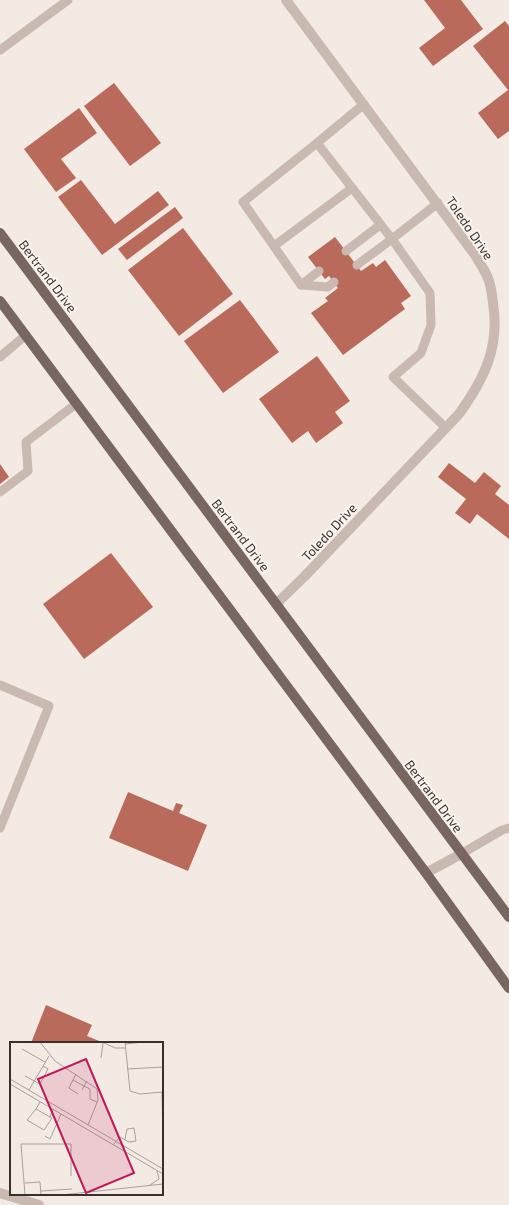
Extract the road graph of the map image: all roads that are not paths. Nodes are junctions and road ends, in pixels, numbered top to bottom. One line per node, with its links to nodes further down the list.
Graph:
1 (68, 0): 3 (lane)
2 (286, 0): 4 (street, Toledo Drive)
3 (0, 50)
4 (364, 104): 5 (lane); 7 (street, Toledo Drive)
5 (317, 143): 6 (lane); 11 (lane)
6 (352, 188): 8 (lane); 11 (lane)
7 (438, 203): 10 (lane); 21 (street, Toledo Drive)
8 (380, 225): 10 (lane); 12 (lane)
9 (0, 233): 23 (main road, Bertrand Drive)
10 (392, 239): 13 (lane); 21 (lane)
11 (274, 246): 16 (lane)
12 (346, 251)
13 (357, 265)
14 (319, 271): 16 (lane)
15 (334, 282): 16 (lane)
16 (301, 285)
17 (0, 301): 18 (main road)
18 (26, 335): 19 (lane); 20 (main road)
19 (0, 357)
20 (76, 404): 22 (lane); 28 (main road)
21 (445, 427): 23 (street, Toledo Drive)
22 (0, 492)
23 (276, 604): 27 (main road, Bertrand Drive)
24 (0, 685): 25 (lane)
25 (0, 828)
26 (509, 828): 27 (lane)
27 (461, 854): 28 (street); 29 (main road, Bertrand Drive)
28 (426, 873): 30 (main road)
29 (509, 917)
30 (509, 988)
31 (0, 1193): 32 (street)
32 (39, 1205)

